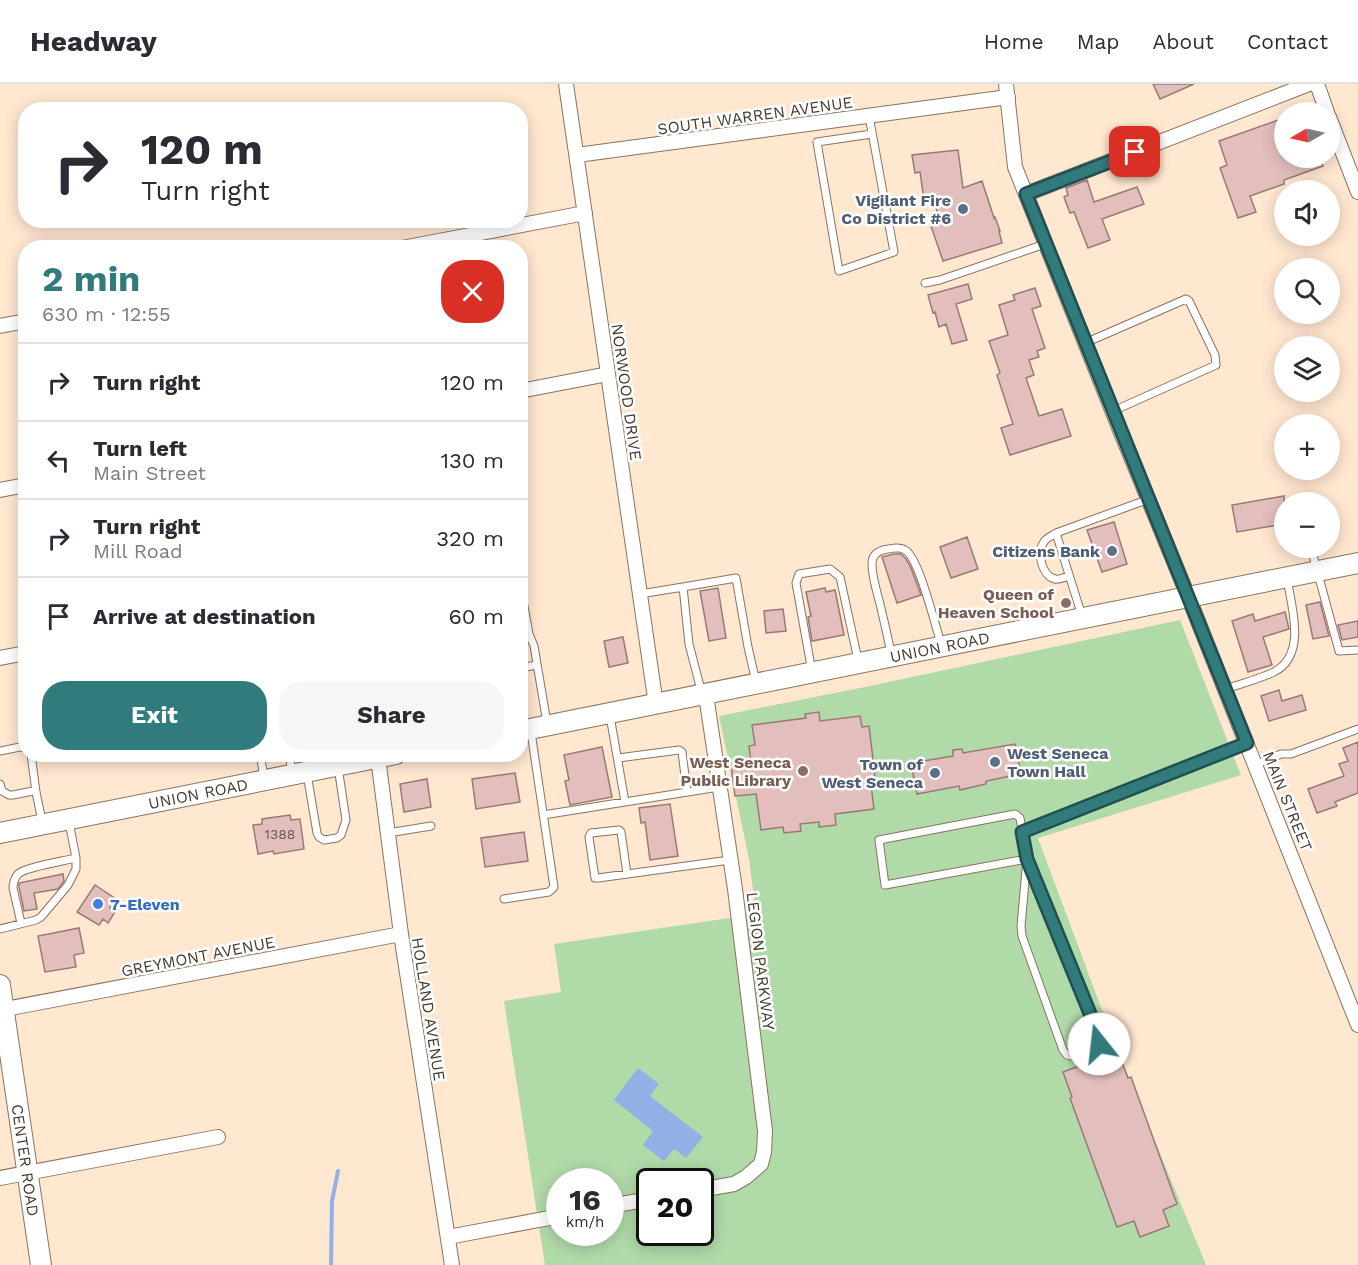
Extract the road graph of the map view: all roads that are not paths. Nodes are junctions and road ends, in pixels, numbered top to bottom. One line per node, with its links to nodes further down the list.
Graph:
1 (566, 84): 9 (street, NORWOOD DRIVE)
2 (1309, 84): 11 (street)
3 (1317, 84): 5 (street)
4 (1007, 91): 6 (street, SOUTH WARREN AVENUE); 11 (street, MAIN STREET)
5 (1323, 102)
6 (869, 116): 7 (lane); 9 (street, SOUTH WARREN AVENUE)
7 (872, 134): 7 (lane)
8 (1340, 145): 10 (street)
9 (577, 155): 12 (street, NORWOOD DRIVE)
10 (1358, 192)
11 (1026, 194): 16 (street, MAIN STREET)
12 (585, 213): 13 (street); 21 (street, NORWOOD DRIVE)
13 (528, 224)
14 (507, 228): 15 (street)
15 (444, 240)
16 (1046, 244): 17 (lane); 20 (street, MAIN STREET)
17 (925, 283)
18 (18, 323): 19 (street)
19 (0, 326)
20 (1085, 343): 23 (street, MAIN STREET); 23 (lane)
21 (608, 374): 22 (street); 34 (street, NORWOOD DRIVE)
22 (528, 389)
23 (1113, 411): 26 (street, MAIN STREET)
24 (18, 487): 25 (street)
25 (0, 490)
26 (1149, 499): 27 (lane); 35 (street, MAIN STREET)
27 (1056, 533): 31 (lane); 31 (lane)
28 (1314, 558): 30 (lane)
29 (1358, 563): 30 (main road, UNION ROAD)
30 (1317, 571): 32 (main road, UNION ROAD); 39 (lane)
31 (1069, 576): 36 (lane)
32 (1286, 577): 35 (main road, UNION ROAD); 48 (lane)
33 (683, 587): 34 (lane); 47 (lane); 49 (lane)
34 (640, 594): 50 (street, NORWOOD DRIVE)
35 (1188, 596): 36 (main road, UNION ROAD); 48 (street, MAIN STREET)
36 (1082, 617): 38 (main road, UNION ROAD)
37 (528, 628): 44 (lane)
38 (941, 646): 41 (main road, UNION ROAD); 41 (lane)
39 (1358, 650)
40 (18, 655): 42 (street)
41 (892, 656): 43 (main road, UNION ROAD)
42 (0, 658)
43 (859, 663): 46 (main road, UNION ROAD); 46 (lane)
44 (537, 665): 45 (lane); 52 (lane)
45 (528, 667)
46 (812, 672): 47 (main road, UNION ROAD)
47 (757, 684): 49 (main road, UNION ROAD)
48 (1226, 689): 54 (street, MAIN STREET)
49 (704, 696): 50 (main road, UNION ROAD); 68 (street, LEGION PARKWAY)
50 (656, 705): 51 (main road, UNION ROAD)
51 (610, 713): 52 (main road, UNION ROAD); 57 (lane)
52 (533, 728): 72 (lane)
53 (1358, 729): 63 (lane)
54 (1247, 743): 63 (street, MAIN STREET); 77 (lane)
55 (18, 747): 56 (lane)
56 (0, 751)
57 (618, 758): 70 (lane); 71 (lane)
58 (32, 762): 69 (lane)
59 (262, 762): 66 (lane)
60 (293, 762): 65 (lane)
61 (358, 762): 64 (main road, UNION ROAD)
62 (387, 762): 78 (street, HOLLAND AVENUE)
63 (1256, 765): 89 (street, MAIN STREET)
64 (338, 766): 65 (main road, UNION ROAD); 65 (lane)
65 (299, 773): 66 (main road, UNION ROAD)
66 (265, 780): 73 (main road, UNION ROAD)
67 (0, 784): 69 (lane)
68 (719, 786): 70 (lane); 81 (street, LEGION PARKWAY)
69 (36, 792): 74 (lane)
70 (687, 792): 71 (lane)
71 (625, 802): 72 (lane)
72 (543, 815): 83 (lane)
73 (69, 819): 74 (main road, UNION ROAD); 79 (lane)
74 (42, 824): 76 (main road, UNION ROAD)
75 (431, 826): 78 (lane)
76 (0, 832)
77 (1022, 832): 80 (lane); 80 (lane)
78 (388, 833): 86 (street, HOLLAND AVENUE)
79 (76, 858): 84 (lane); 84 (lane)
80 (1027, 859): 80 (lane)
81 (730, 860): 82 (lane); 93 (street, LEGION PARKWAY)
82 (627, 874): 82 (lane)
83 (504, 899)
84 (21, 923): 85 (lane)
85 (0, 928)
86 (401, 934): 88 (street, GREYMONT AVENUE); 95 (street, HOLLAND AVENUE)
87 (0, 985): 88 (main road, CENTER ROAD)
88 (2, 1009): 91 (main road, CENTER ROAD)
89 (1358, 1024)
90 (218, 1137): 91 (street)
91 (28, 1173): 92 (street); 97 (main road, CENTER ROAD)
92 (0, 1178)
93 (714, 1188)
94 (546, 1219): 95 (street)
95 (448, 1237): 96 (street, HOLLAND AVENUE)
96 (447, 1264)
97 (41, 1265)

